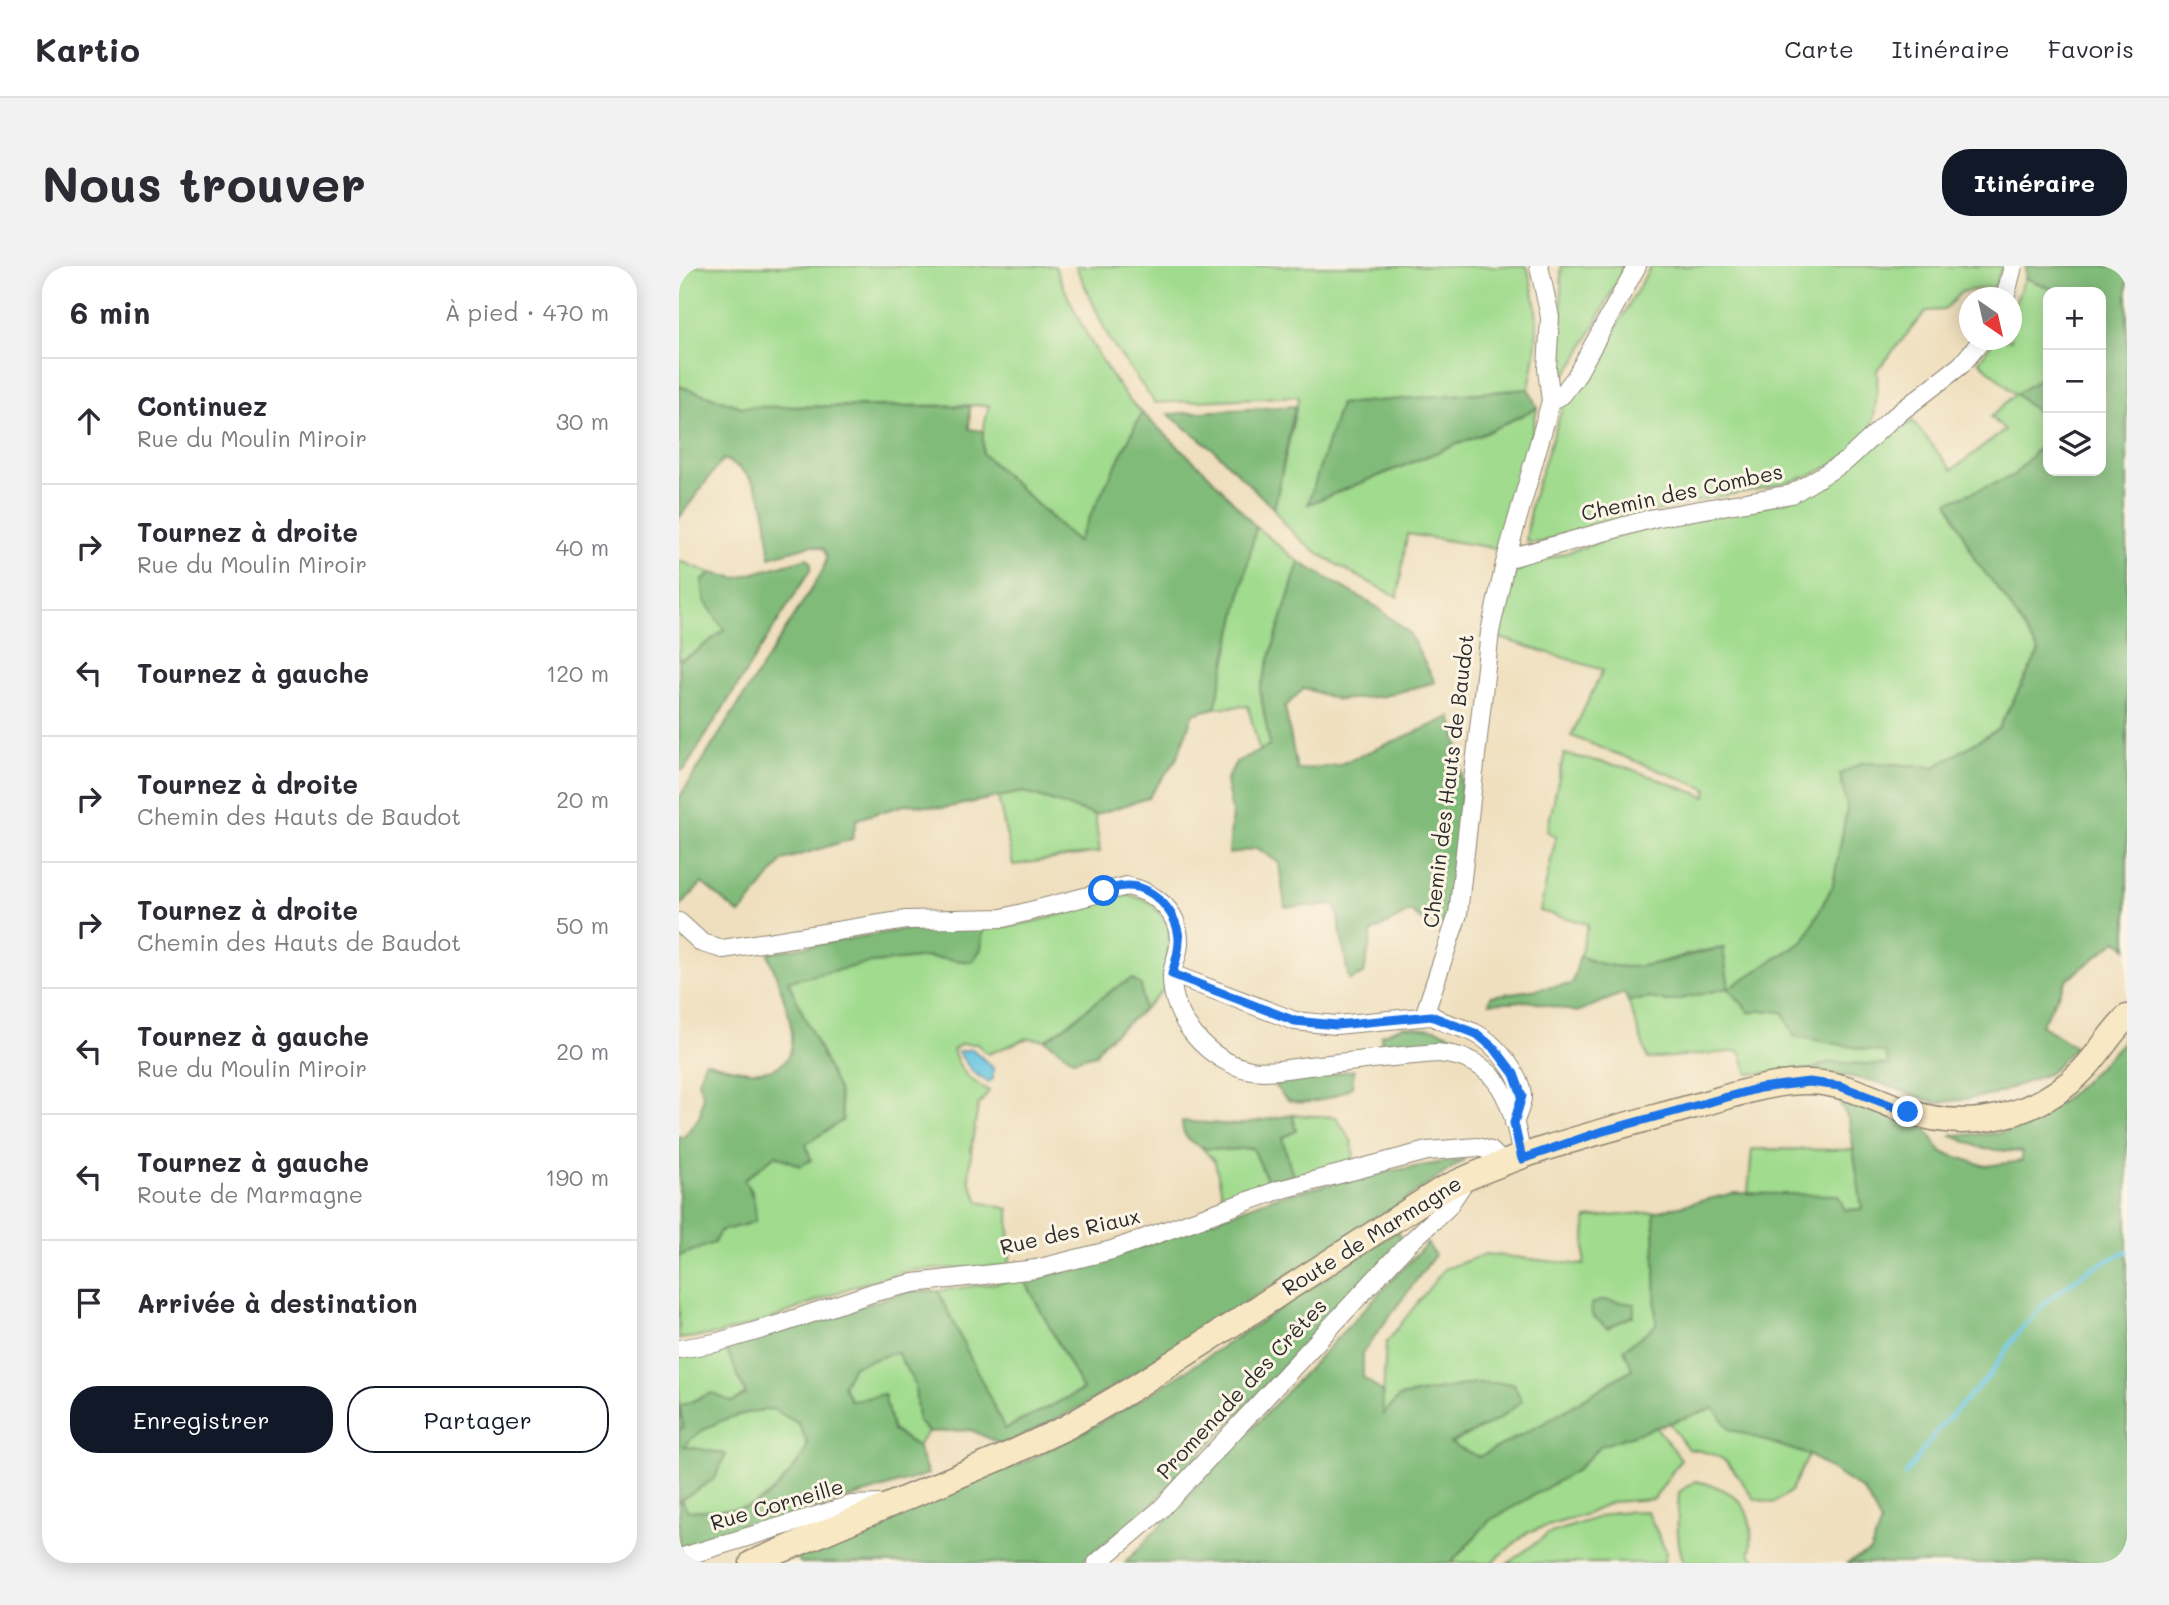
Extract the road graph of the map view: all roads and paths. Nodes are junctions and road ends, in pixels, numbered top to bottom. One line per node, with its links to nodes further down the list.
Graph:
1 (1539, 266): 6 (street)
2 (1637, 266): 6 (street)
3 (2013, 266): 4 (street)
4 (2008, 287)
5 (1974, 350): 7 (street, Chemin des Combes)
6 (1551, 401): 7 (street)
7 (1506, 559): 10 (street, Chemin des Hauts de Baudot)
8 (679, 922): 9 (street)
9 (1172, 974): 10 (street); 12 (street)
10 (1431, 1016): 12 (street)
11 (2127, 1017): 13 (street, Route de Marmagne)
12 (1514, 1123): 13 (street)
13 (1513, 1162): 14 (street, Route de Marmagne); 15 (street, Rue des Riaux)
14 (1468, 1177): 16 (street, Route de Marmagne); 19 (street, Promenade des Crêtes)
15 (679, 1349)
16 (889, 1504): 17 (street, Rue Corneille); 18 (street, Route de Marmagne)
17 (679, 1558)
18 (751, 1563)
19 (1097, 1563)

